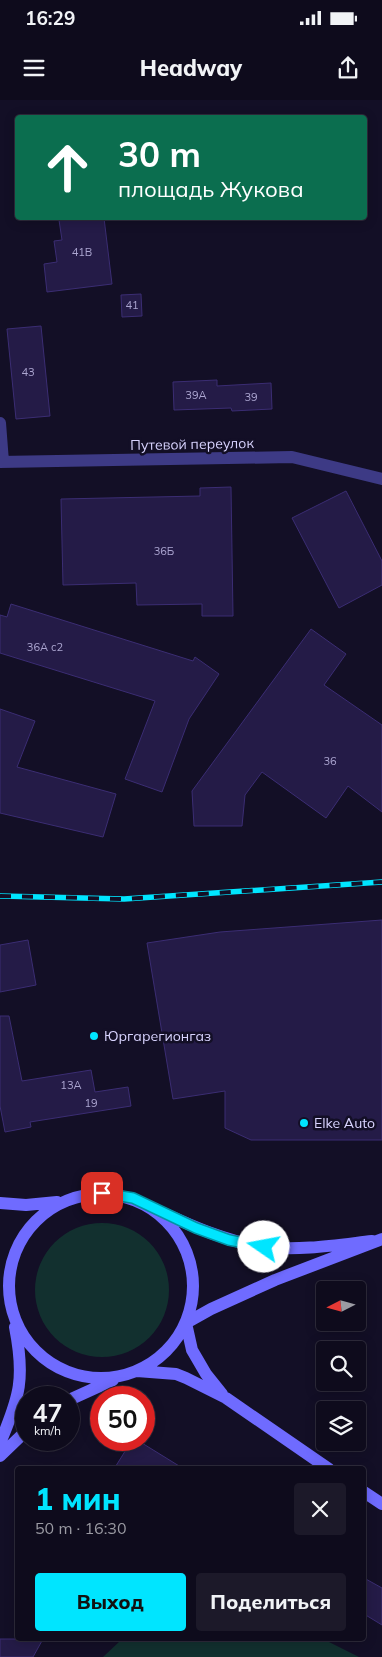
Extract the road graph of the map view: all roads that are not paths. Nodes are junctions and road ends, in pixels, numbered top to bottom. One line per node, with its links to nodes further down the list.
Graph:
1 (0, 424): 2 (street)
2 (2, 462): 3 (street, Путевой переулок)
3 (382, 479)
4 (57, 1202): 5 (main road); 6 (main road); 8 (main road)
5 (0, 1203)
6 (152, 1208): 7 (main road); 10 (main road)
7 (377, 1240): 10 (main road)
8 (3, 1280): 9 (main road)
9 (13, 1315): 12 (main road); 16 (main road)
10 (186, 1323): 11 (main road); 14 (main road)
11 (137, 1371): 12 (main road); 14 (main road)
12 (120, 1377): 13 (main road)
13 (80, 1395)
14 (226, 1398): 18 (main road)
15 (15, 1441): 17 (main road)
16 (0, 1443)
17 (0, 1456)
18 (325, 1466)
19 (366, 1493): 20 (main road)
20 (382, 1504)

